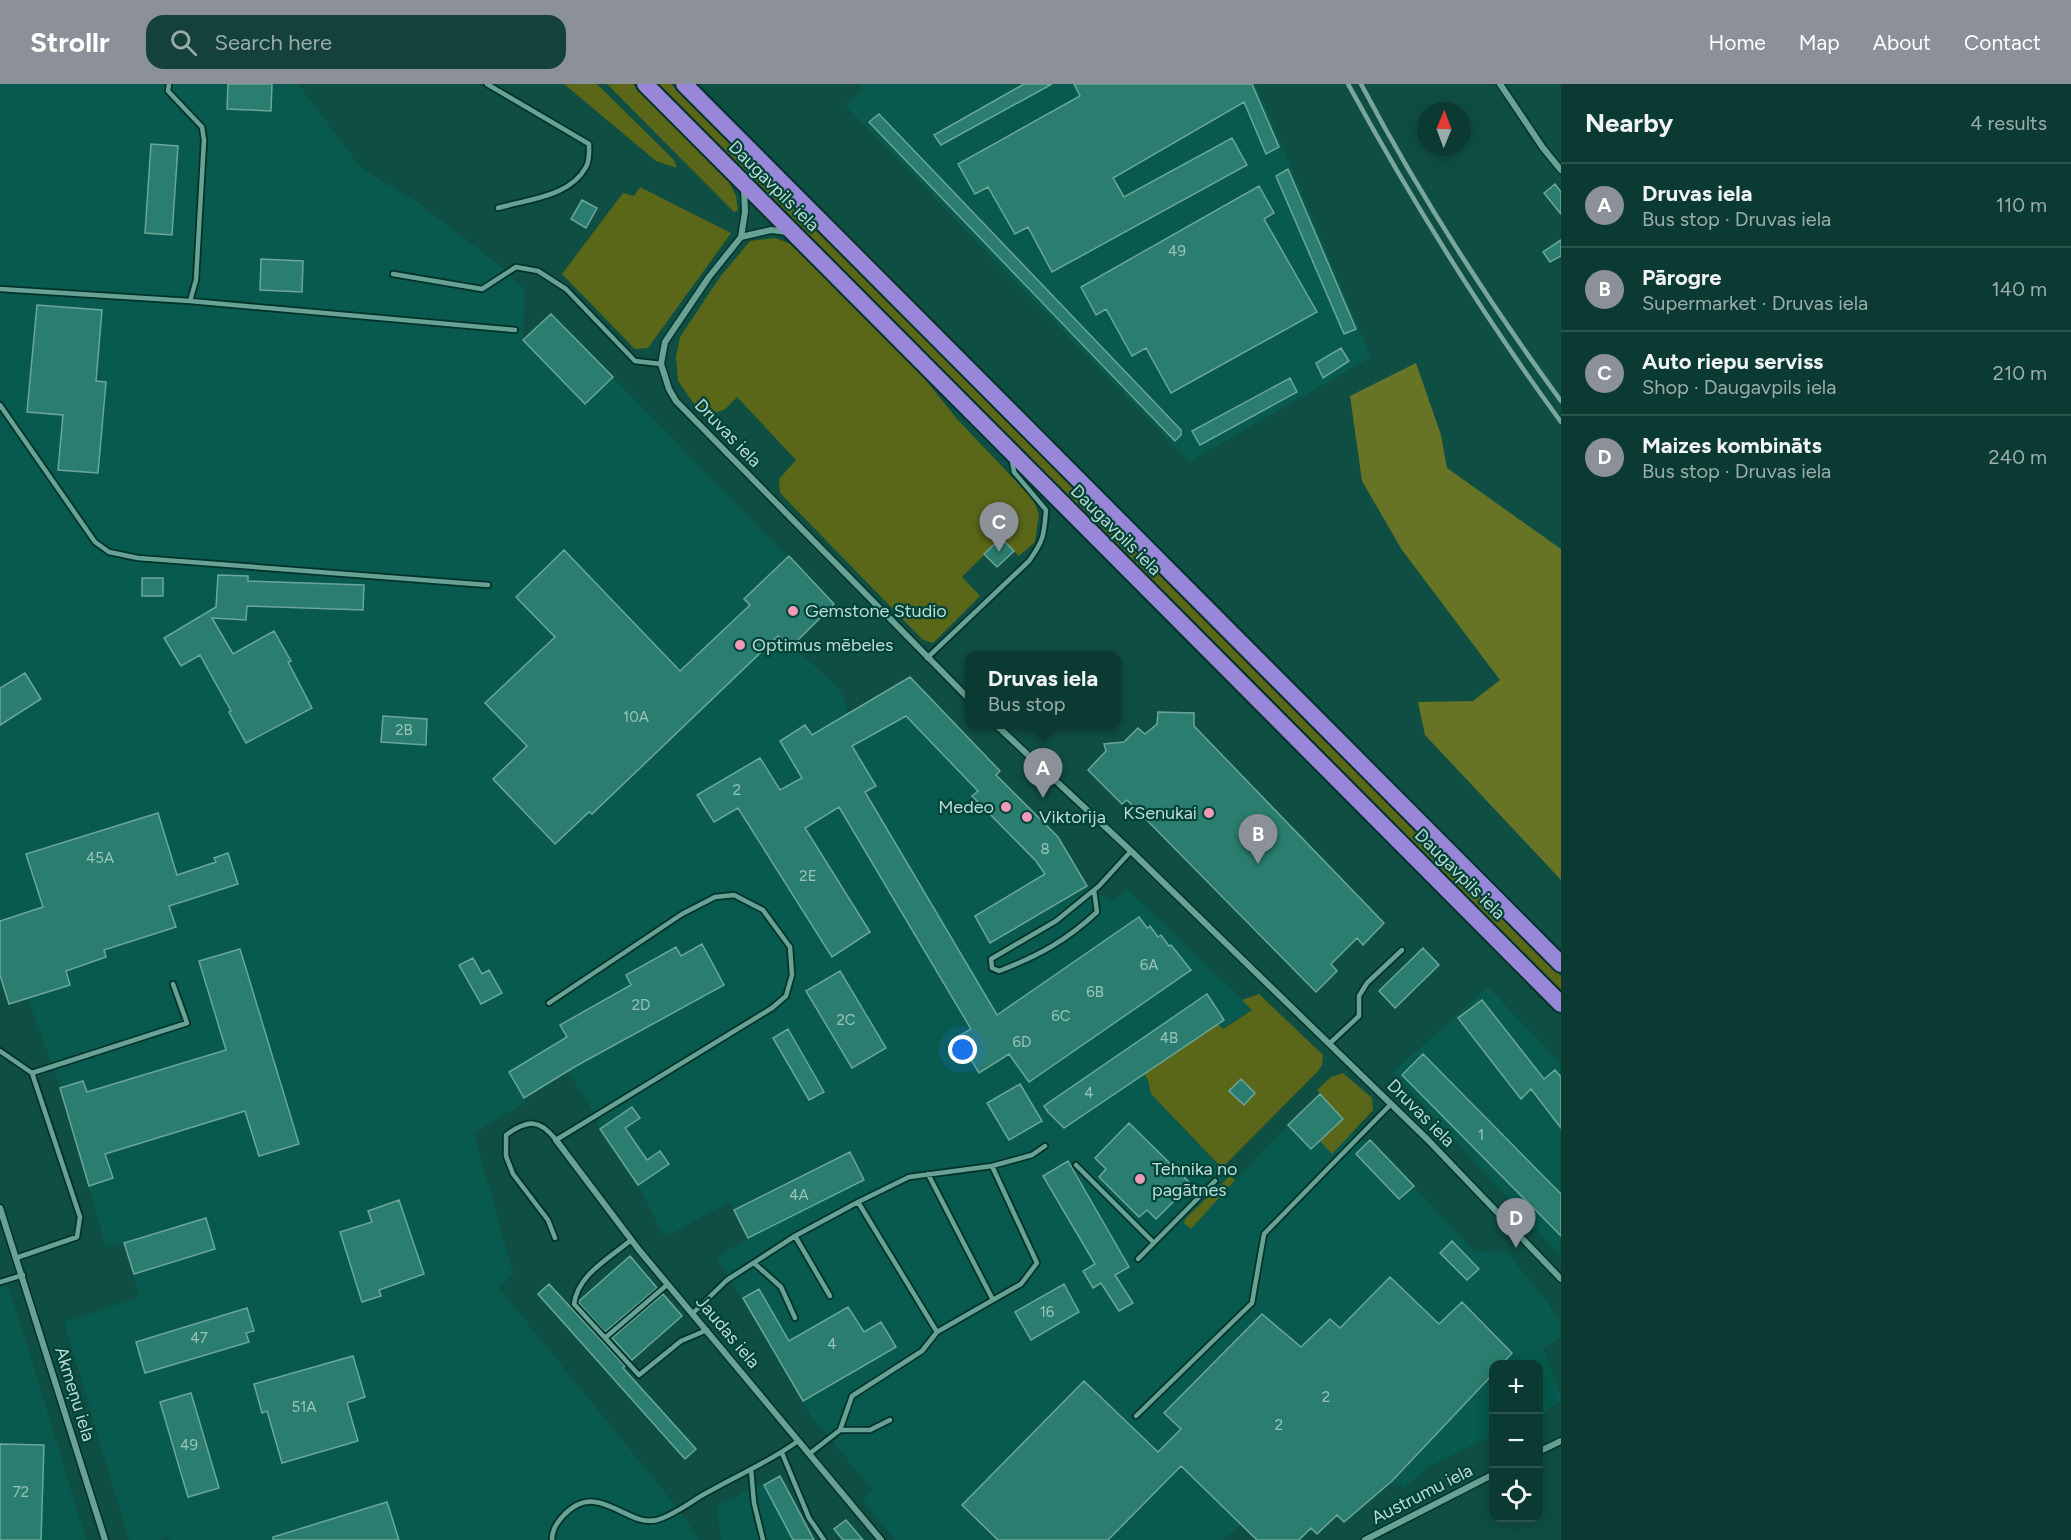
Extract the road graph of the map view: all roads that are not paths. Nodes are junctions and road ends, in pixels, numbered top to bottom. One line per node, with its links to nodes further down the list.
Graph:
1 (169, 84): 13 (lane)
2 (487, 84): 8 (lane)
3 (645, 84): 7 (highway, Daugavpils iela)
4 (684, 84): 25 (highway, Daugavpils iela)
5 (1500, 84): 6 (street)
6 (1561, 171)
7 (743, 183): 9 (highway, Daugavpils iela); 10 (street)
8 (498, 207)
9 (793, 232): 10 (street); 17 (highway, Daugavpils iela)
10 (741, 237): 15 (street)
11 (393, 274): 15 (lane)
12 (0, 289): 13 (lane)
13 (190, 301): 14 (lane)
14 (515, 330)
15 (661, 364): 19 (street, Druvas iela)
16 (0, 405): 18 (lane)
17 (1009, 450): 19 (lane); 28 (highway, Daugavpils iela)
18 (488, 585)
19 (927, 658): 20 (street, Druvas iela)
20 (965, 696)
21 (1000, 729): 22 (street, Druvas iela)
22 (1131, 851): 23 (lane); 29 (street, Druvas iela)
23 (1094, 890): 23 (lane)
24 (1402, 950): 29 (lane)
25 (1561, 964)
26 (173, 984): 31 (lane)
27 (549, 1003): 33 (lane)
28 (1561, 1004)
29 (1329, 1044): 32 (street, Druvas iela)
30 (0, 1051): 31 (lane)
31 (32, 1073): 45 (lane)
32 (1391, 1104): 49 (street, Druvas iela); 59 (lane)
33 (556, 1140): 42 (lane); 43 (street, Jaudas iela)
34 (1045, 1146): 36 (lane)
35 (1076, 1165): 44 (lane)
36 (992, 1166): 37 (lane); 53 (lane)
37 (928, 1174): 39 (lane); 53 (lane)
38 (1215, 1181): 44 (lane)
39 (858, 1202): 41 (lane); 57 (lane)
40 (0, 1208): 45 (street, Akmeņu iela)
41 (795, 1236): 47 (lane); 52 (lane)
42 (555, 1238)
43 (631, 1240): 51 (street, Jaudas iela); 58 (lane)
44 (1154, 1242): 46 (lane)
45 (16, 1258): 48 (street, Akmeņu iela)
46 (1137, 1259)
47 (754, 1263): 54 (lane); 55 (lane)
48 (22, 1275): 50 (lane); 69 (street, Akmeņu iela)
49 (1561, 1279)
50 (0, 1282)
51 (668, 1284): 54 (street, Jaudas iela); 58 (lane)
52 (830, 1296)
53 (993, 1300): 57 (lane)
54 (693, 1313): 56 (street, Jaudas iela)
55 (795, 1318)
56 (707, 1330): 58 (lane); 62 (street, Jaudas iela)
57 (937, 1332): 61 (lane)
58 (605, 1338)
59 (1136, 1416)
60 (890, 1420): 61 (lane)
61 (840, 1430): 66 (lane)
62 (798, 1441): 65 (lane); 66 (street, Jaudas iela)
63 (1561, 1441): 64 (street)
64 (1543, 1450)
65 (782, 1454): 67 (lane); 72 (lane)
66 (809, 1454): 73 (street, Jaudas iela)
67 (751, 1469): 70 (lane); 71 (lane)
68 (1489, 1477): 74 (street, Austrumu iela)
69 (105, 1540)
70 (552, 1540)
71 (763, 1540)
72 (824, 1540)
73 (881, 1540)
74 (1365, 1540)

